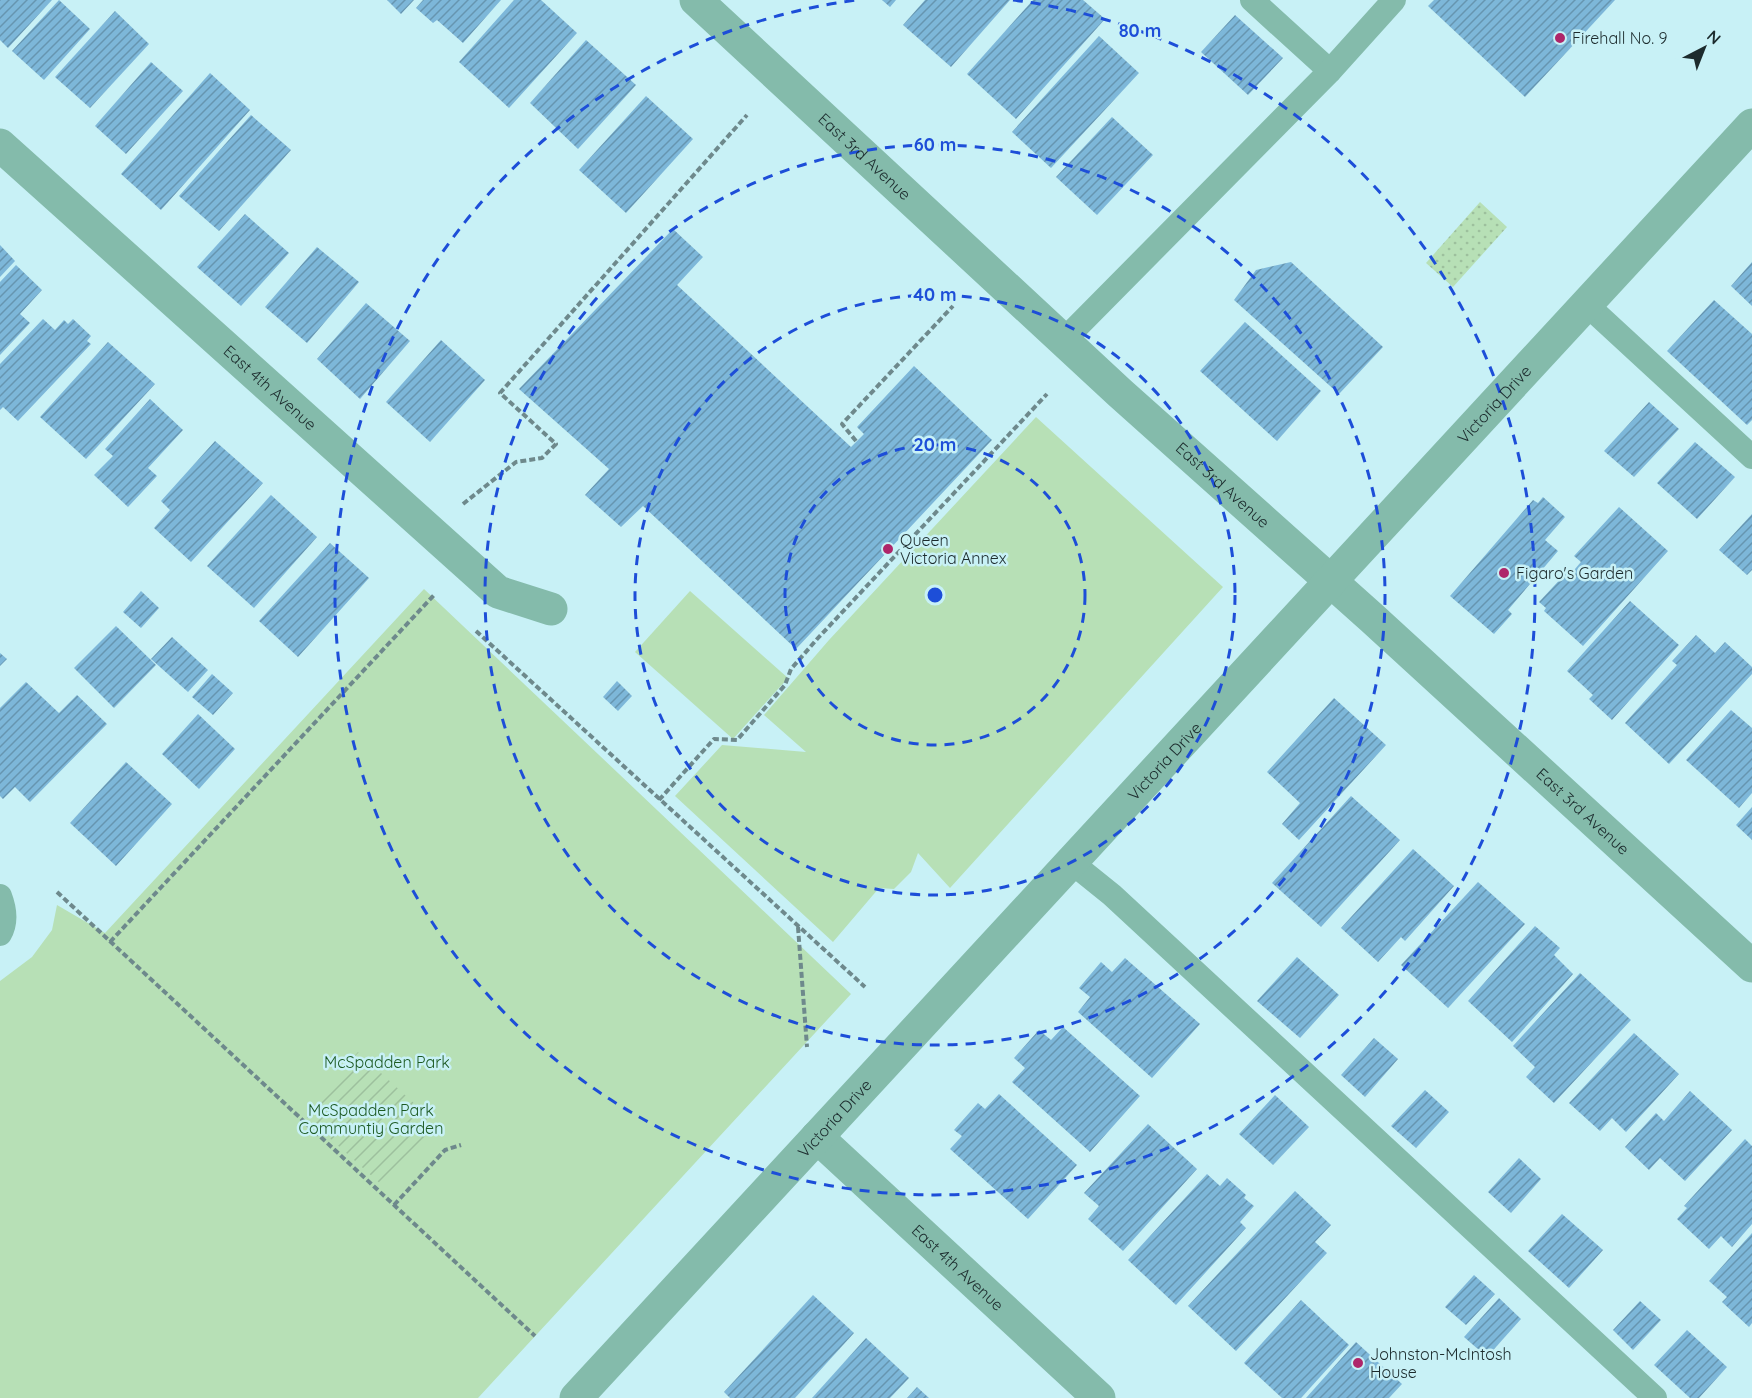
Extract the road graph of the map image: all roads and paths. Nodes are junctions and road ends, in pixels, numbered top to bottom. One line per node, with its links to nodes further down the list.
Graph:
1 (696, 0): 10 (street, East 3rd Avenue)
2 (1252, 0): 4 (lane)
3 (1394, 0): 4 (lane)
4 (1330, 70): 10 (lane)
5 (747, 115): 14 (path)
6 (1752, 125): 8 (street, Victoria Drive)
7 (0, 145): 17 (street, East 4th Avenue)
8 (1586, 304): 13 (lane); 15 (street, Victoria Drive)
9 (953, 306): 12 (path)
10 (1064, 340): 15 (street, East 3rd Avenue)
11 (1047, 394): 19 (path)
12 (856, 441)
13 (1752, 457)
14 (456, 510)
15 (1330, 582): 20 (street, Victoria Drive); 26 (street, East 3rd Avenue)
16 (445, 602): 25 (path)
17 (551, 609)
18 (470, 626): 19 (path)
19 (659, 800): 23 (path)
20 (1071, 862): 29 (street, Victoria Drive); 35 (lane)
21 (57, 892): 25 (path)
22 (0, 896): 24 (lane)
23 (798, 926): 27 (path); 28 (path)
24 (0, 934)
25 (110, 942): 31 (path)
26 (1752, 966)
27 (865, 987)
28 (807, 1047)
29 (817, 1137): 33 (street, Victoria Drive); 34 (street, East 4th Avenue)
30 (461, 1145): 31 (path)
31 (394, 1205): 32 (path)
32 (535, 1336)
33 (576, 1398)
34 (1099, 1398)
35 (1655, 1398)

